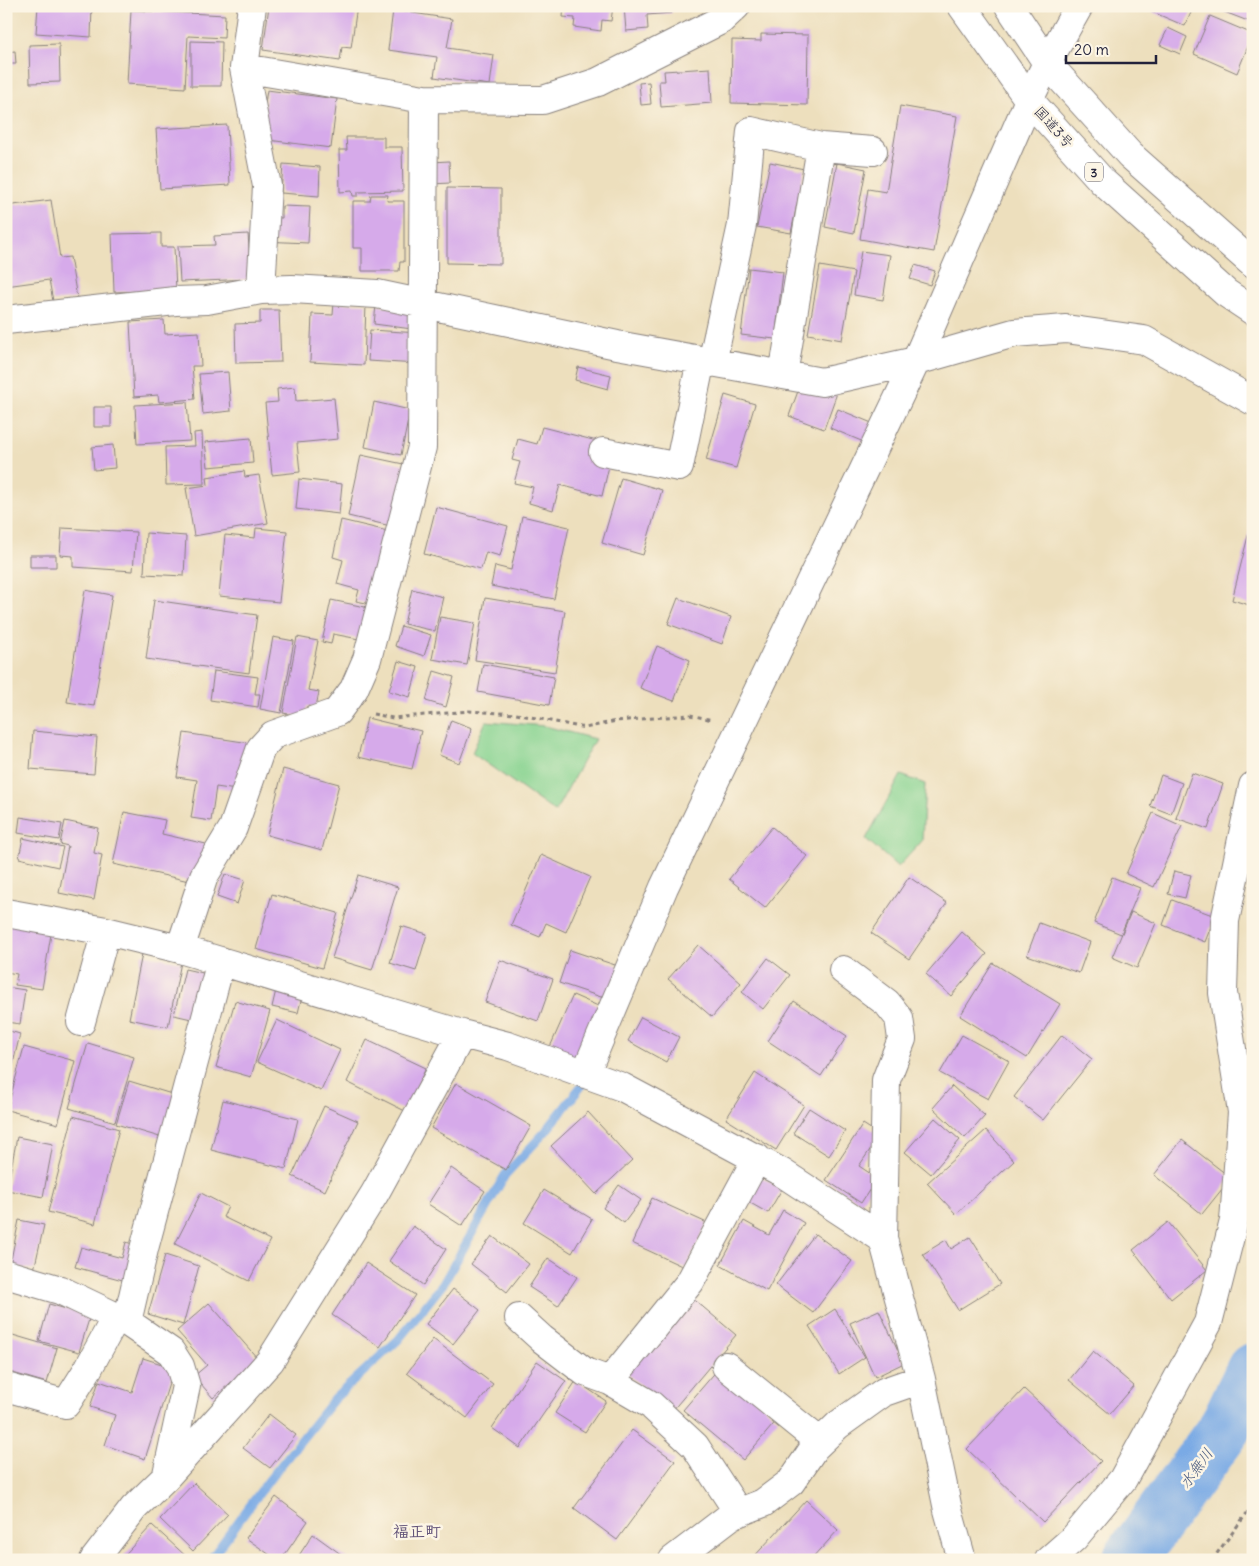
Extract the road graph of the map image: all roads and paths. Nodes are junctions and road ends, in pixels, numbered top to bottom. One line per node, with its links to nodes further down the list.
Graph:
1 (252, 6): 7 (main road)
2 (736, 6): 8 (main road)
3 (962, 6): 9 (main road, 国道3号 / 3)
4 (1009, 6): 6 (main road)
5 (1079, 6): 6 (main road)
6 (1048, 63): 9 (main road); 12 (main road)
7 (244, 68): 8 (main road); 13 (main road)
8 (424, 99): 14 (main road)
9 (1029, 100): 15 (main road, 国道3号 / 3); 18 (main road)
10 (821, 147): 11 (main road); 17 (main road); 19 (main road)
11 (873, 151)
12 (1253, 264)
13 (261, 290): 14 (main road); 16 (main road)
14 (423, 304): 17 (main road); 22 (main road)
15 (1253, 311)
16 (6, 320)
17 (706, 361): 19 (main road); 21 (main road)
18 (916, 361): 19 (main road); 20 (main road); 23 (main road)
19 (783, 375)
20 (1253, 401)
21 (603, 452)
22 (341, 707): 23 (path); 27 (main road)
23 (740, 726): 32 (main road)
24 (1253, 786): 49 (main road)
25 (6, 913): 26 (main road)
26 (106, 931): 27 (main road); 30 (main road)
27 (180, 949): 28 (main road)
28 (221, 961): 31 (main road); 37 (main road)
29 (843, 970): 34 (main road)
30 (81, 1022)
31 (462, 1034): 32 (main road); 43 (main road)
32 (585, 1074): 33 (main road)
33 (756, 1158): 34 (main road); 40 (main road)
34 (883, 1239): 39 (main road)
35 (6, 1274): 37 (main road)
36 (519, 1318): 40 (main road)
37 (122, 1319): 41 (main road); 43 (main road)
38 (726, 1366): 42 (main road)
39 (921, 1379): 42 (main road); 48 (main road)
40 (610, 1381): 45 (main road)
41 (6, 1387)
42 (820, 1442): 45 (main road)
43 (166, 1476): 46 (main road)
44 (1253, 1505): 50 (path)
45 (738, 1512): 47 (main road)
46 (94, 1560)
47 (673, 1560)
48 (962, 1560)
49 (1049, 1560)
50 (1212, 1560)

